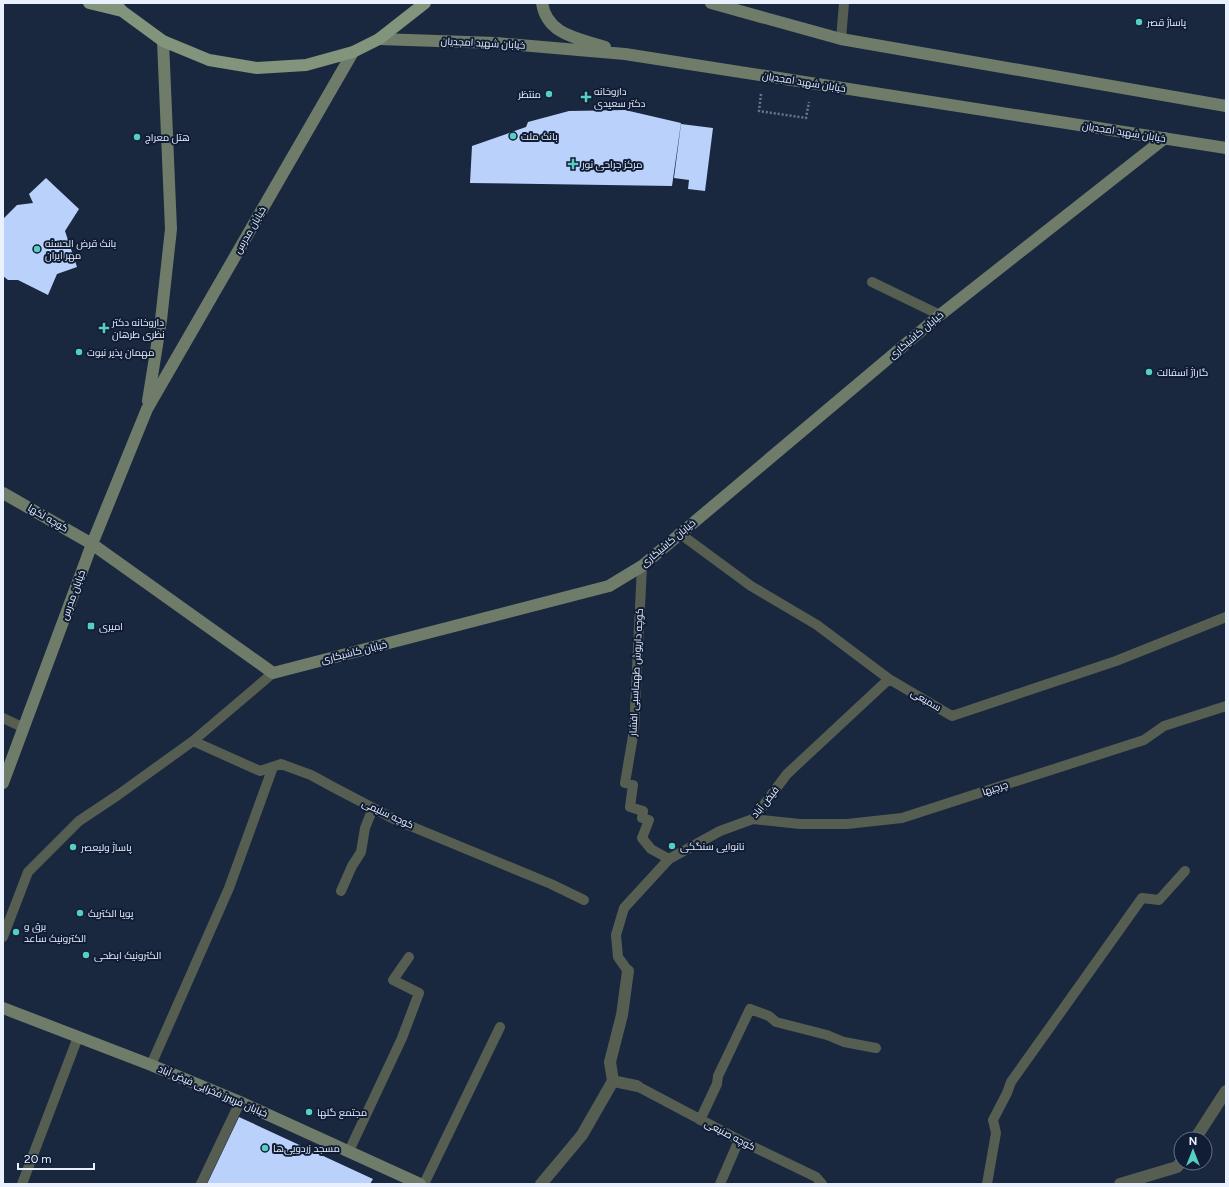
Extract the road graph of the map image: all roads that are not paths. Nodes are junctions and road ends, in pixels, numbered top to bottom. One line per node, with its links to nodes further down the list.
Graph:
1 (89, 3): 6 (main road)
2 (425, 3): 8 (main road)
3 (542, 3): 11 (main road)
4 (711, 3): 7 (main road)
5 (844, 3): 7 (lane)
6 (119, 7): 9 (main road)
7 (841, 38): 12 (main road)
8 (379, 39): 10 (main road); 11 (main road, خیابان شهید امجدیان)
9 (163, 41): 10 (main road); 17 (main road, خیابان مدرس)
10 (353, 52): 17 (main road, خیابان مدرس)
11 (625, 54): 13 (main road, خیابان شهید امجدیان)
12 (1226, 106)
13 (1165, 138): 14 (main road, خیابان شهید امجدیان); 16 (main road, خیابان کاشیکاری)
14 (1226, 148)
15 (872, 282): 16 (lane)
16 (940, 315): 19 (main road, خیابان کاشیکاری)
17 (147, 408): 20 (main road, خیابان مدرس)
18 (3, 493): 20 (main road, کوچه لکها)
19 (679, 533): 21 (main road, خیابان کاشیکاری); 24 (lane, سمیعی)
20 (92, 544): 23 (main road); 27 (main road, خیابان مدرس)
21 (642, 566): 23 (main road, خیابان کاشیکاری); 33 (lane, کوچه داریوش طهماسبی افشار)
22 (1226, 617): 24 (lane, سمیعی)
23 (273, 672): 28 (lane)
24 (889, 679): 32 (lane, فیض آباد)
25 (1226, 706): 32 (lane, چرچیها)
26 (3, 718): 27 (lane)
27 (24, 728): 30 (main road, خیابان مدرس)
28 (193, 741): 29 (lane, کوچه سلیمی); 37 (lane)
29 (272, 767): 31 (lane, کوچه سلیمی); 44 (lane)
30 (3, 783)
31 (373, 808): 35 (lane); 36 (lane, کوچه سلیمی)
32 (753, 819): 33 (lane, فیض آباد)
33 (669, 859): 39 (lane, فیض آباد)
34 (1185, 871): 61 (lane)
35 (341, 891)
36 (584, 900)
37 (3, 937)
38 (409, 957): 52 (lane)
39 (628, 971): 45 (street)
40 (3, 1008): 42 (main road, خیابان فریبرز فخرایی فیض آباد)
41 (500, 1027): 57 (lane)
42 (78, 1037): 44 (main road, خیابان فریبرز فخرایی فیض آباد); 54 (lane)
43 (876, 1048): 49 (lane)
44 (150, 1065): 48 (main road, خیابان فریبرز فخرایی فیض آباد)
45 (613, 1081): 46 (street); 58 (street)
46 (637, 1086): 49 (lane, کوچه صنیعی)
47 (1226, 1091): 50 (street)
48 (240, 1102): 52 (main road, خیابان فریبرز فخرایی فیض آباد); 55 (lane)
49 (700, 1120): 51 (lane, کوچه صنیعی)
50 (1201, 1131)
51 (739, 1140): 59 (lane); 60 (lane, کوچه صنیعی)
52 (349, 1151): 56 (main road, خیابان فریبرز فخرایی فیض آباد)
53 (1173, 1168): 62 (street)
54 (22, 1184)
55 (201, 1184)
56 (420, 1184)
57 (424, 1184)
58 (541, 1184)
59 (720, 1184)
60 (822, 1184)
61 (987, 1184)
62 (1120, 1184)

